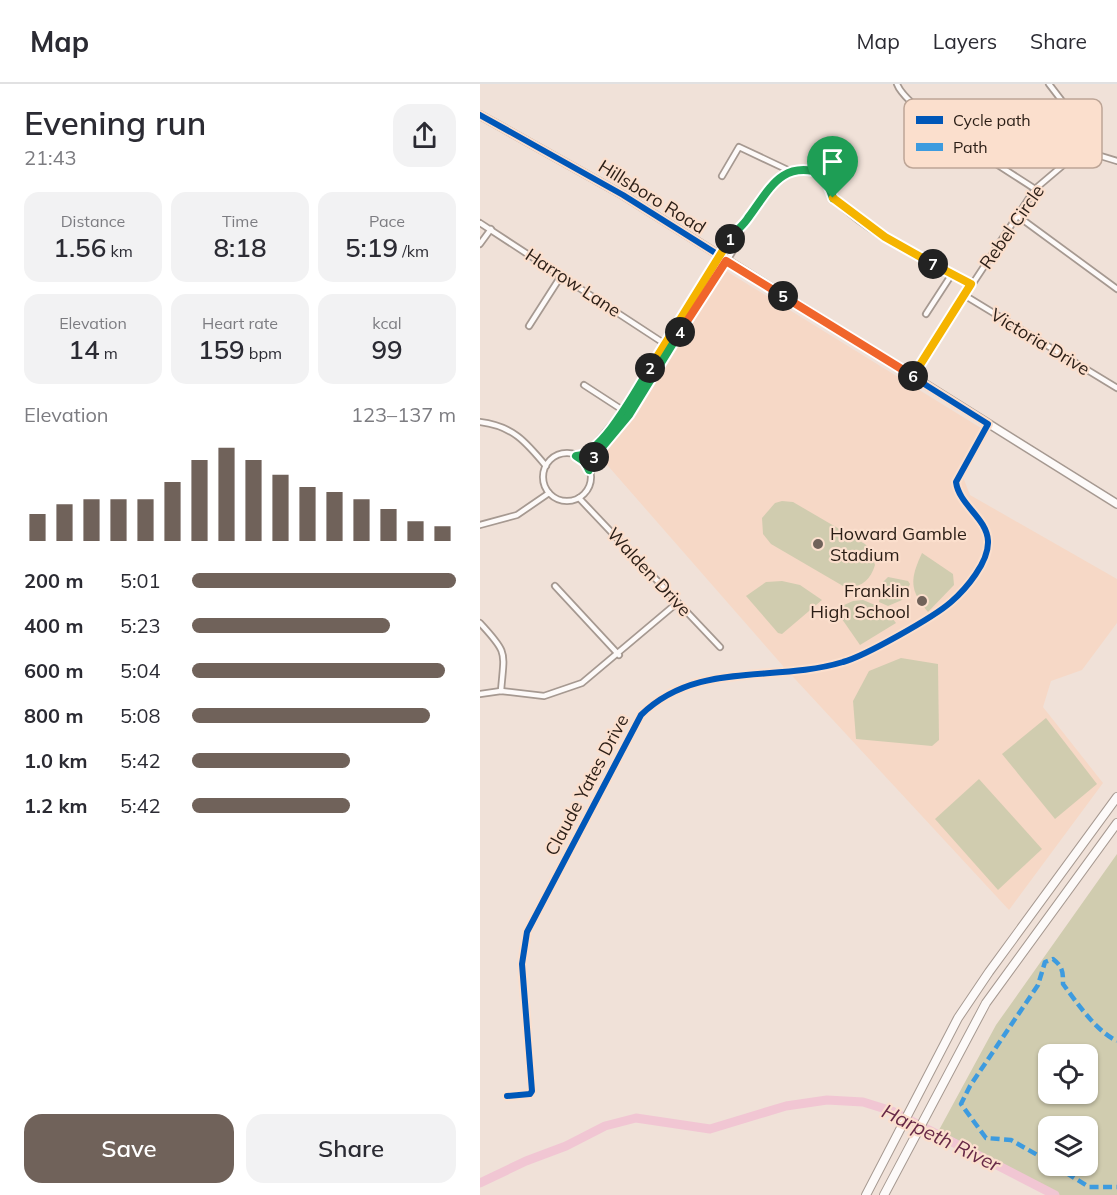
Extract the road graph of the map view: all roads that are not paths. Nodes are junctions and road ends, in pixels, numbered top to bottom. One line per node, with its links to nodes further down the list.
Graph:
1 (897, 84): 3 (street)
2 (1049, 84): 4 (street)
3 (906, 99)
4 (1060, 99)
5 (480, 115): 18 (main road, Hillsboro Road)
6 (1102, 156): 7 (street)
7 (1117, 161)
8 (1004, 168): 12 (street)
9 (1060, 168): 12 (street, Rebel Circle)
10 (790, 171): 11 (street); 16 (street); 20 (street)
11 (722, 176)
12 (1035, 189): 13 (street, Rebel Circle)
13 (1019, 217): 23 (street, Rebel Circle); 25 (street)
14 (480, 223): 15 (street, Harrow Lane)
15 (491, 229): 17 (street); 21 (street, Harrow Lane)
16 (740, 230): 18 (street); 19 (street)
17 (480, 244)
18 (719, 256): 19 (main road, Hillsboro Road); 22 (street)
19 (726, 261): 24 (street); 30 (main road, Hillsboro Road)
20 (952, 274): 23 (street); 27 (street)
21 (561, 276): 28 (street); 29 (street, Harrow Lane)
22 (703, 283): 24 (street); 29 (street)
23 (971, 284): 26 (street, Rebel Circle)
24 (710, 286): 33 (street)
25 (1117, 289)
26 (964, 295): 30 (street, Rebel Circle); 32 (street, Victoria Drive)
27 (926, 314)
28 (529, 327)
29 (665, 344): 33 (street)
30 (912, 376): 35 (main road, Hillsboro Road)
31 (584, 385): 33 (street)
32 (1117, 388)
33 (626, 413): 36 (street); 38 (street)
34 (480, 422): 37 (street)
35 (988, 424): 41 (main road, Hillsboro Road); 52 (street, Claude Yates Drive)
36 (576, 456): 37 (street); 38 (street)
37 (546, 466): 39 (street)
38 (589, 470): 40 (street)
39 (549, 494): 40 (street); 42 (street)
40 (579, 498): 44 (street, Walden Drive)
41 (1117, 504)
42 (480, 525)
43 (555, 586): 47 (street)
44 (677, 603): 46 (street, Walden Drive); 47 (street)
45 (480, 623): 48 (street)
46 (720, 646)
47 (619, 655): 48 (street)
48 (501, 692): 49 (street)
49 (480, 694)
50 (1117, 797): 53 (highway)
51 (1117, 823): 54 (highway)
52 (507, 1096)
53 (866, 1195)
54 (884, 1195)

